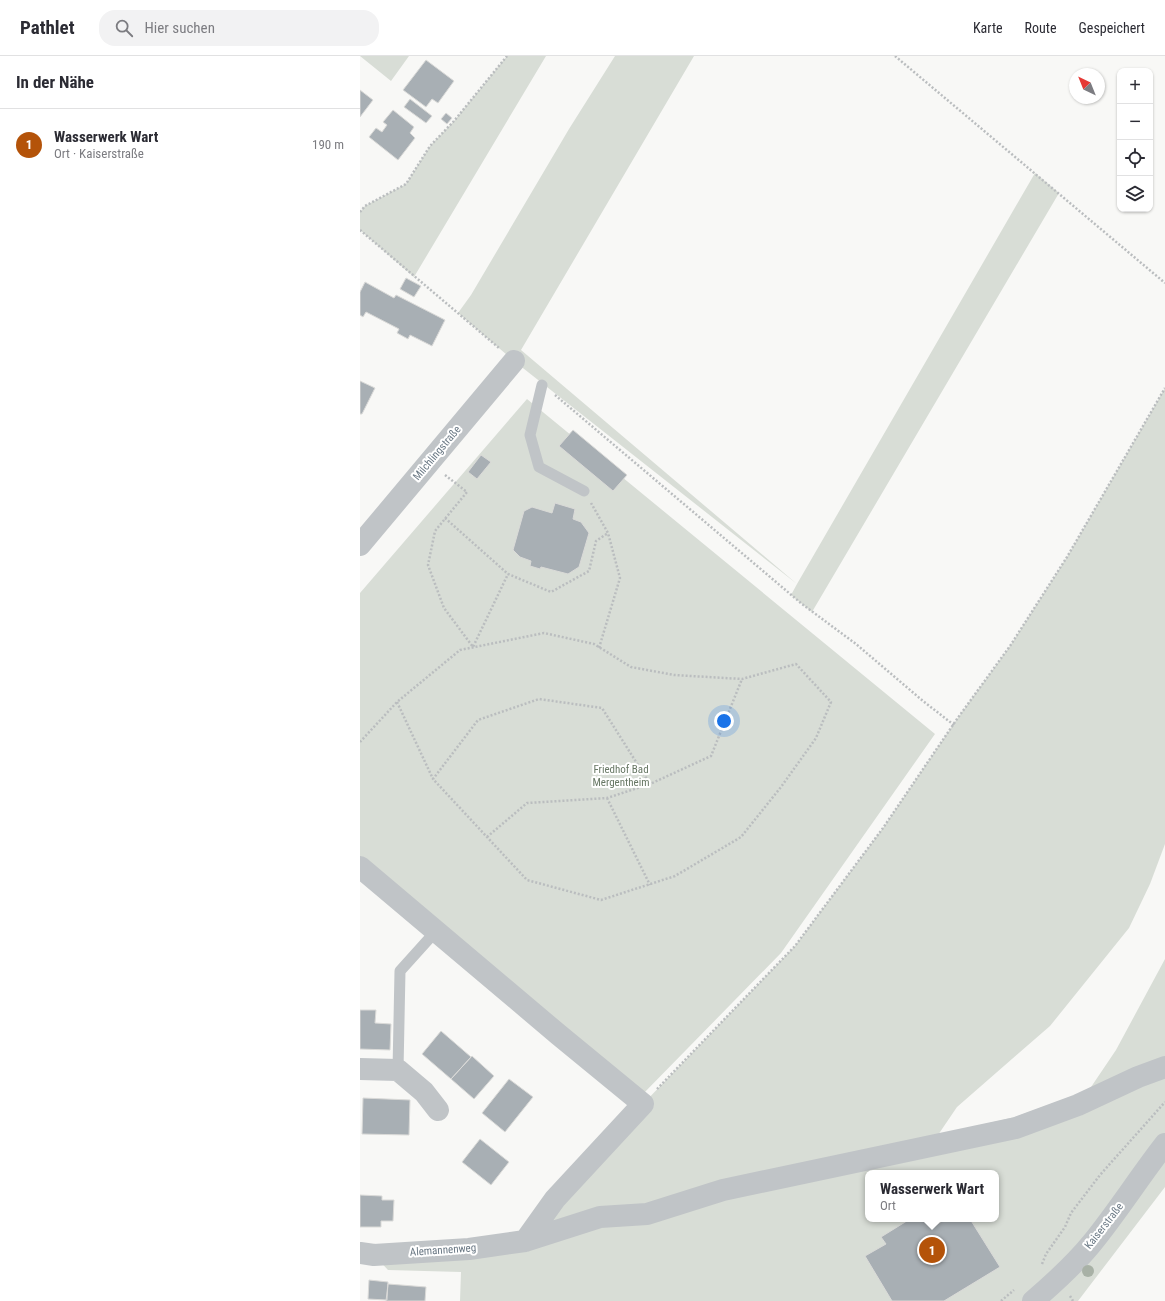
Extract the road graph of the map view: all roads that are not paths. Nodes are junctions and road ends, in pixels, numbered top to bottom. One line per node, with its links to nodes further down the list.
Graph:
1 (514, 361): 4 (street, Milchlingstraße)
2 (542, 384): 3 (lane)
3 (584, 492)
4 (360, 545)
5 (360, 867): 6 (street)
6 (436, 931): 9 (lane); 12 (street)
7 (1165, 1067): 12 (street, Alemannenweg)
8 (360, 1069): 9 (street)
9 (398, 1070): 10 (street)
10 (438, 1110)
11 (1165, 1144): 14 (street, Kaiserstraße)
12 (525, 1241): 13 (street, Alemannenweg)
13 (360, 1253)
14 (1025, 1295)

